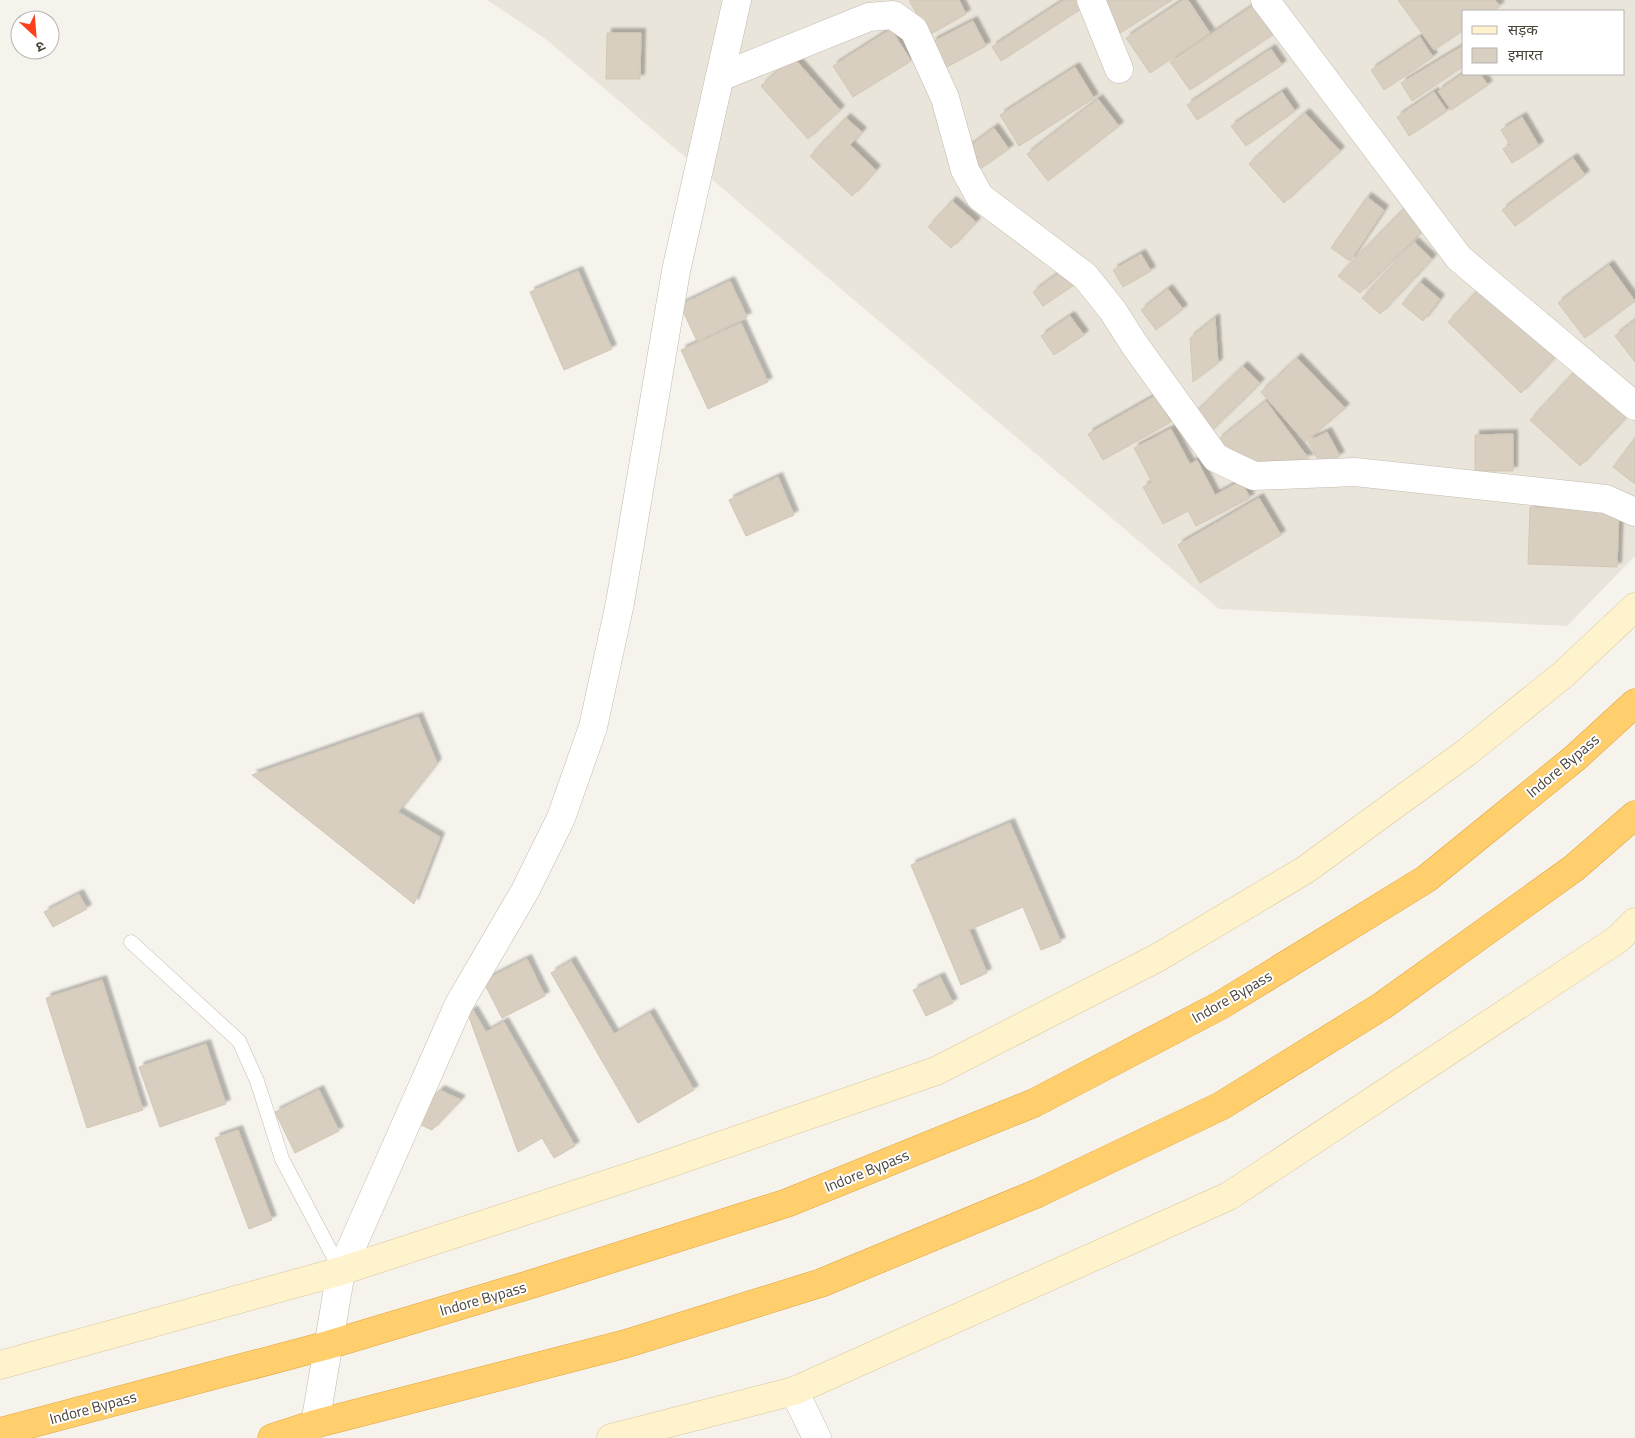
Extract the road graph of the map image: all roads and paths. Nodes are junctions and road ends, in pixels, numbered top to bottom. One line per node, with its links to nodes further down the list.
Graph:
1 (1091, 0): 4 (street)
2 (1265, 0): 6 (street)
3 (736, 7): 5 (street)
4 (1119, 69)
5 (720, 77): 7 (street); 13 (street)
6 (1635, 406)
7 (1635, 512)
8 (1635, 607): 13 (street)
9 (1635, 703): 14 (highway, Indore Bypass)
10 (1635, 815): 17 (highway)
11 (1635, 922): 16 (street)
12 (131, 942): 13 (lane)
13 (341, 1271): 14 (street); 15 (street)
14 (328, 1345): 17 (street); 18 (highway, Indore Bypass)
15 (0, 1365)
16 (794, 1391): 20 (street); 21 (street)
17 (315, 1431): 19 (highway)
18 (0, 1432)
19 (272, 1438)
20 (611, 1438)
21 (817, 1438)

